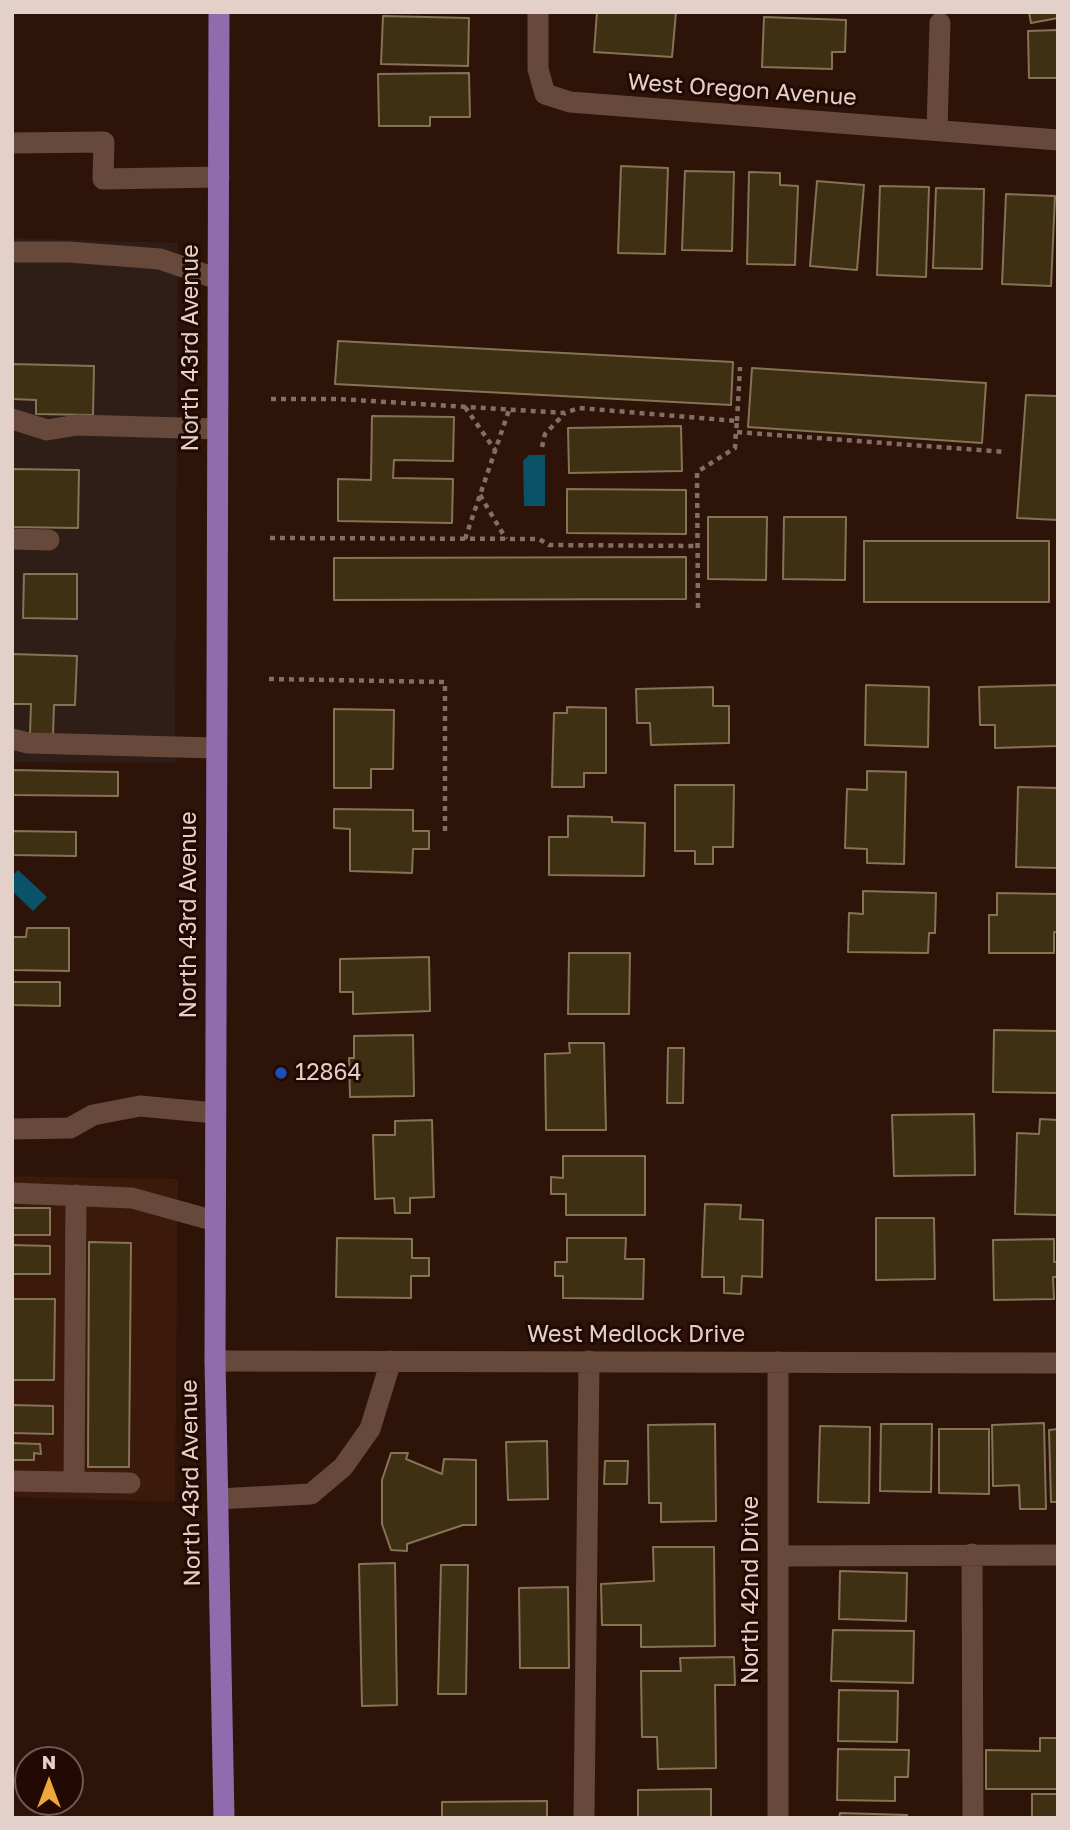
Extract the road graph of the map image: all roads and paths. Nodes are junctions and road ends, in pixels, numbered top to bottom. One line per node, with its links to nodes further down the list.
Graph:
1 (219, 12): 7 (main road, North 43rd Avenue)
2 (538, 12): 4 (street, West Oregon Avenue)
3 (940, 23): 4 (street)
4 (937, 130): 5 (street, West Oregon Avenue)
5 (1058, 140)
6 (12, 143): 7 (street)
7 (219, 177): 9 (main road, North 43rd Avenue)
8 (12, 252): 9 (street)
9 (218, 279): 17 (main road, North 43rd Avenue)
10 (740, 367): 16 (path)
11 (271, 399): 12 (path)
12 (465, 407): 13 (path); 20 (path)
13 (509, 410): 14 (path); 20 (path)
14 (565, 413): 16 (path); 19 (path)
15 (12, 419): 17 (street)
16 (737, 421): 18 (path)
17 (217, 429): 32 (main road, North 43rd Avenue)
18 (736, 432): 21 (path); 28 (path)
19 (542, 447)
20 (495, 451): 22 (path)
21 (1006, 452)
22 (480, 495): 24 (path); 25 (path)
23 (270, 538): 24 (path)
24 (465, 539): 25 (path)
25 (506, 539): 28 (path)
26 (12, 540): 27 (street)
27 (49, 540)
28 (697, 546): 29 (path)
29 (698, 608)
30 (269, 679): 33 (path)
31 (12, 739): 32 (street)
32 (215, 748): 34 (main road, North 43rd Avenue)
33 (445, 832)
34 (215, 1113): 35 (street); 38 (main road, North 43rd Avenue)
35 (12, 1129)
36 (12, 1193): 37 (street)
37 (76, 1195): 38 (street); 45 (street)
38 (215, 1221): 39 (main road, North 43rd Avenue)
39 (215, 1361): 40 (street, West Medlock Drive); 47 (main road, North 43rd Avenue)
40 (391, 1361): 41 (street, West Medlock Drive); 47 (street)
41 (589, 1361): 42 (street, West Medlock Drive); 52 (street)
42 (778, 1362): 43 (street, West Medlock Drive); 50 (street, North 42nd Drive)
43 (1058, 1363)
44 (12, 1481): 45 (street)
45 (74, 1482): 46 (street)
46 (130, 1483)
47 (218, 1499): 51 (main road, North 43rd Avenue)
48 (972, 1554): 49 (street); 50 (street); 54 (street)
49 (1058, 1555)
50 (778, 1556): 53 (street, North 42nd Drive)
51 (224, 1818)
52 (584, 1818)
53 (778, 1818)
54 (973, 1818)

